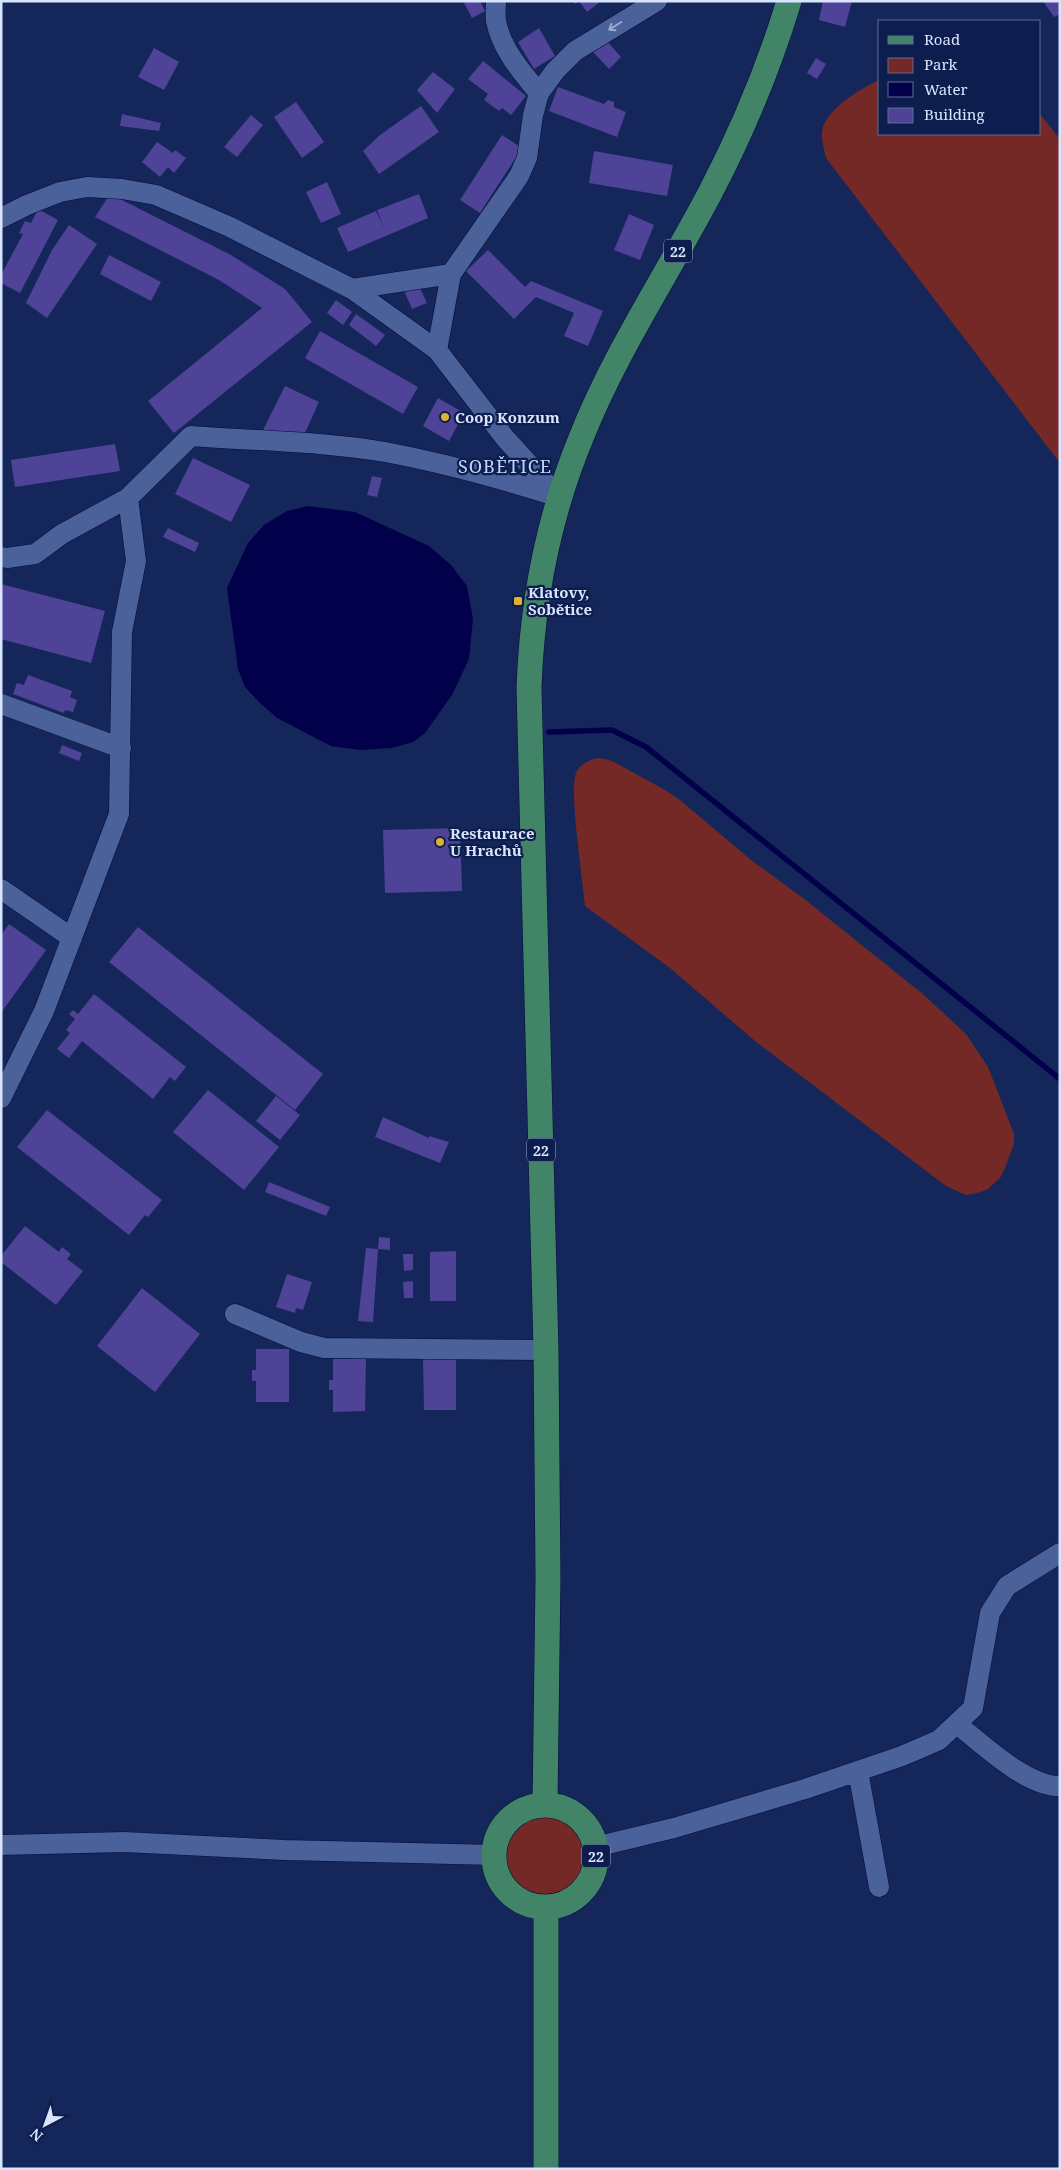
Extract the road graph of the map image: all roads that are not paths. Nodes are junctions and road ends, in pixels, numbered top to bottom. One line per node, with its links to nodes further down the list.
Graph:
1 (496, 1): 4 (street)
2 (657, 1): 4 (street, one-way to 4)
3 (789, 1): 9 (main road, 22)
4 (539, 93): 6 (street)
5 (1, 218): 7 (street)
6 (451, 274): 7 (street); 8 (street)
7 (352, 289): 8 (street)
8 (437, 350): 9 (street)
9 (559, 497): 10 (street); 18 (main road, 22)
10 (128, 498): 11 (street); 13 (street)
11 (1, 557)
12 (1, 704): 13 (street)
13 (121, 748): 15 (street)
14 (1, 889): 15 (street)
15 (72, 938): 16 (street)
16 (1, 1098)
17 (235, 1314): 18 (street)
18 (546, 1350): 23 (main road, 22)
19 (1060, 1553): 20 (street)
20 (957, 1724): 21 (street); 22 (street)
21 (858, 1771): 25 (street); 27 (street)
22 (1060, 1786)
23 (545, 1805): 25 (main road, 22); 26 (main road, 22)
24 (1, 1845): 26 (street)
25 (595, 1847): 28 (main road, 22)
26 (495, 1855): 28 (main road, 22)
27 (879, 1887)
28 (546, 1907): 29 (main road)
29 (546, 2169)

